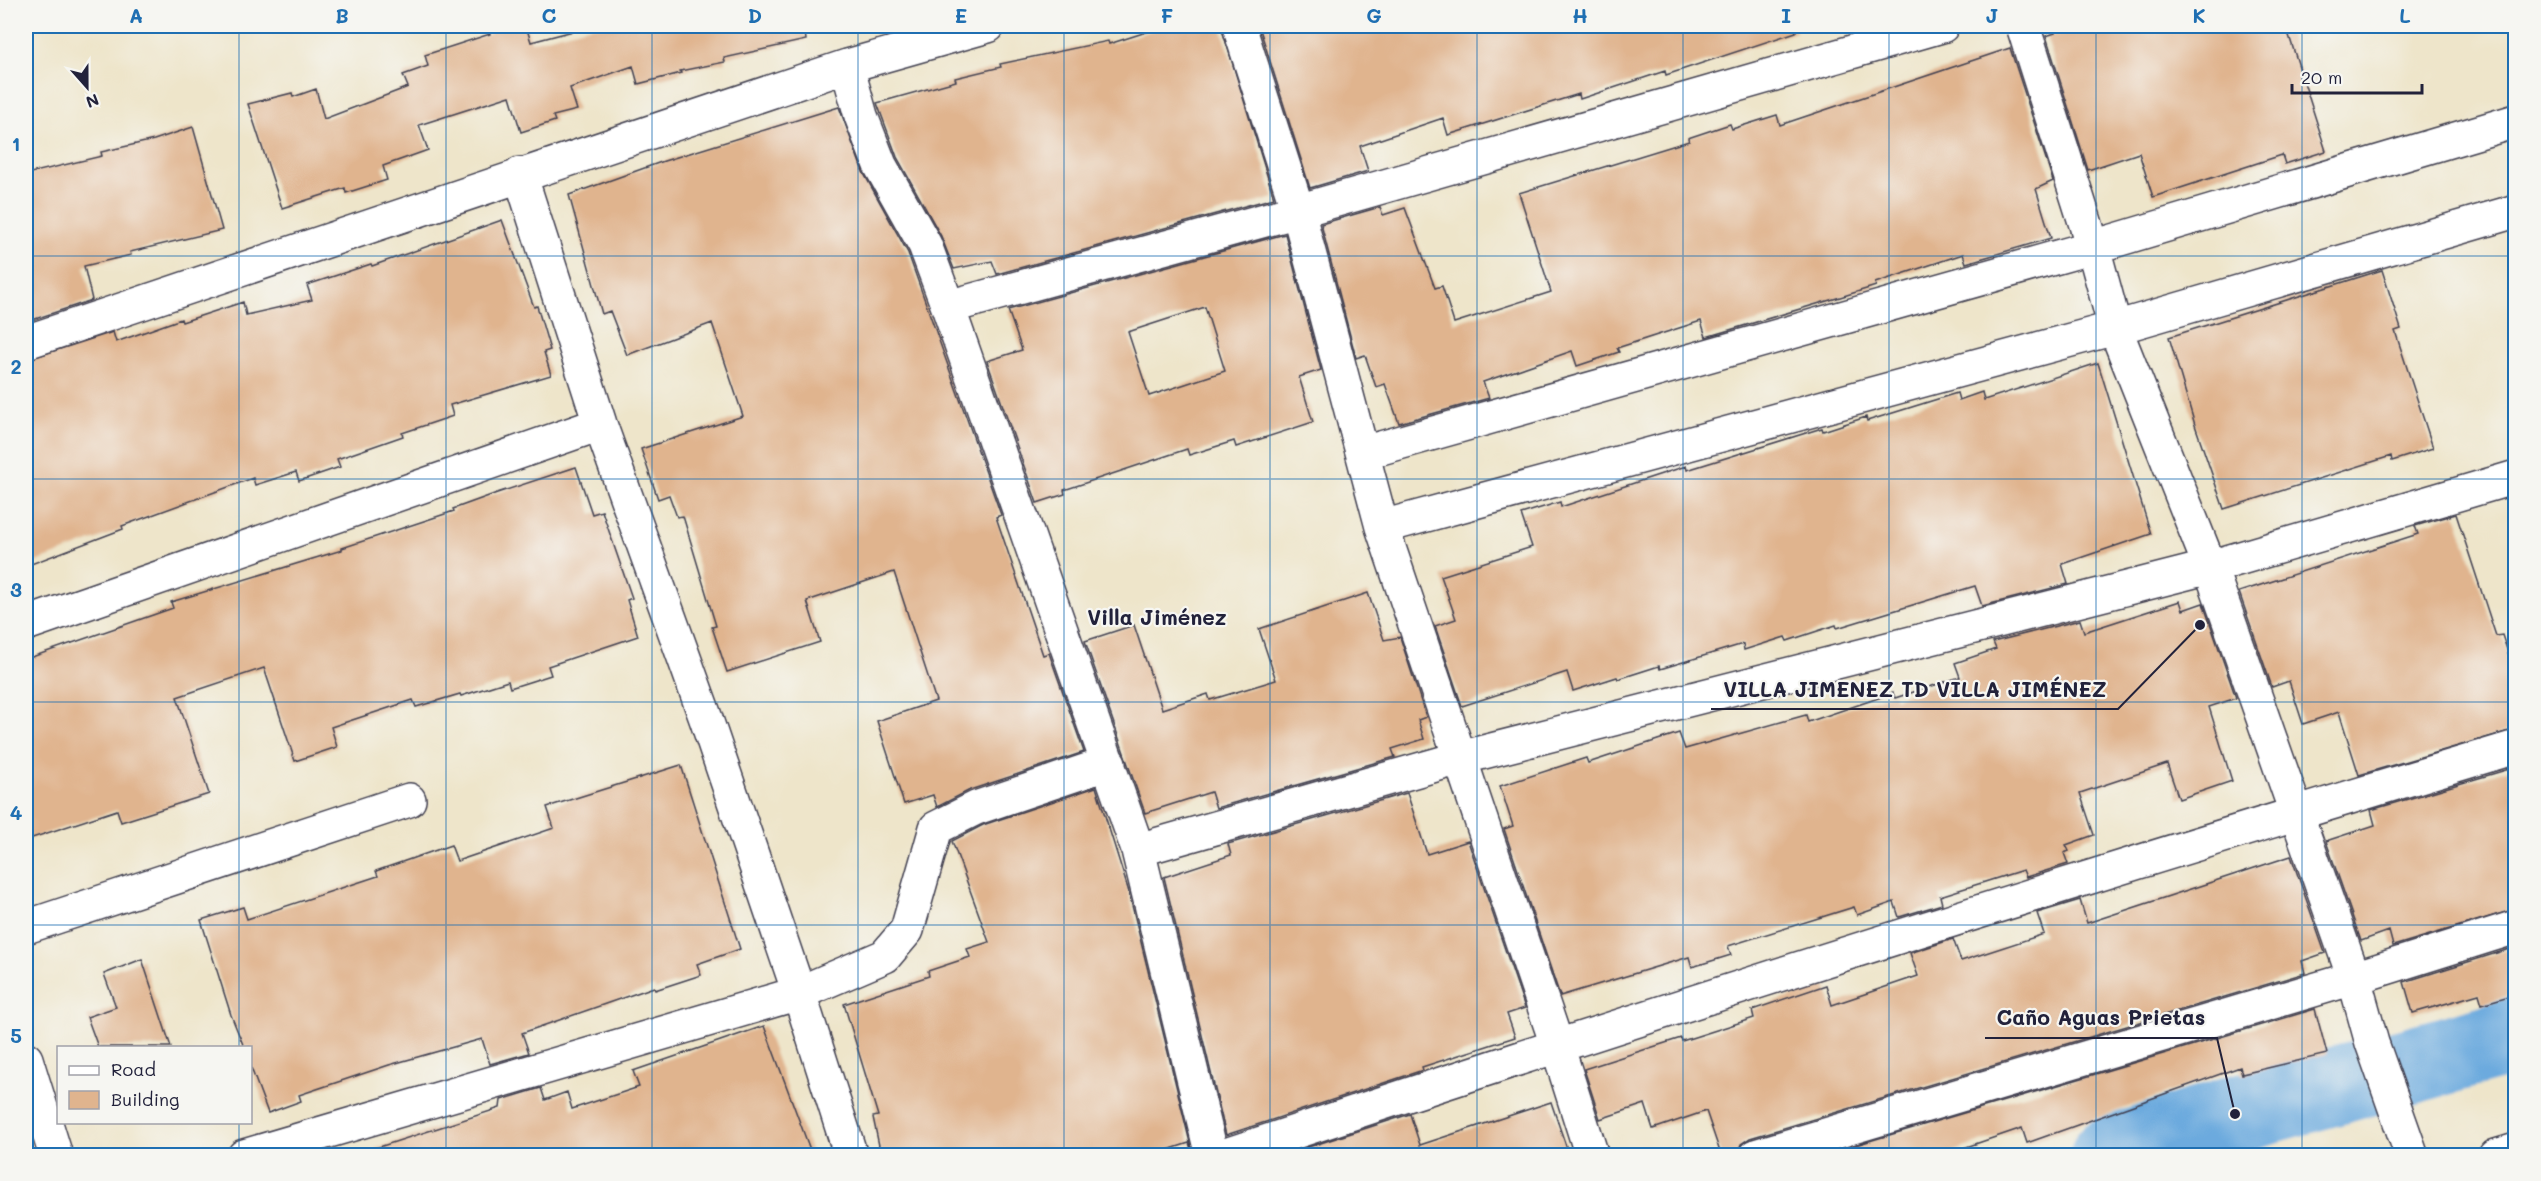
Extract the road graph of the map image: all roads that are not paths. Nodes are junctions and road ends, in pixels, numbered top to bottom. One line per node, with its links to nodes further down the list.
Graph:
1 (988, 26): 5 (street)
2 (1239, 26): 8 (street)
3 (1942, 26): 8 (street)
4 (2023, 26): 10 (street)
5 (847, 66): 7 (street); 11 (street)
6 (2516, 121): 10 (street)
7 (520, 174): 13 (street); 14 (street)
8 (1298, 211): 11 (street); 15 (street)
9 (2516, 211): 12 (street)
10 (2093, 248): 12 (street); 15 (street)
11 (948, 307): 22 (street)
12 (2115, 328): 17 (street); 18 (street)
13 (26, 342)
14 (600, 424): 19 (street); 29 (street)
15 (1363, 453): 17 (street)
16 (2516, 477): 18 (street)
17 (1382, 527): 21 (street)
18 (2210, 567): 21 (street); 24 (street)
19 (26, 624)
20 (2516, 747): 24 (street)
21 (1460, 758): 25 (street); 30 (street)
22 (1109, 763): 25 (street); 29 (street)
23 (409, 800): 26 (street)
24 (2295, 813): 28 (street); 30 (street)
25 (1138, 850): 37 (street)
26 (26, 927)
27 (2516, 927): 28 (street)
28 (2354, 978): 32 (street); 40 (street)
29 (799, 993): 35 (street); 36 (street)
30 (1557, 1045): 38 (street); 39 (street)
31 (26, 1059): 34 (street)
32 (2409, 1149)
33 (2516, 1150): 41 (street)
34 (56, 1155)
35 (244, 1155)
36 (851, 1155)
37 (1212, 1155)
38 (1223, 1155)
39 (1592, 1155)
40 (1755, 1155)
41 (2496, 1155)

